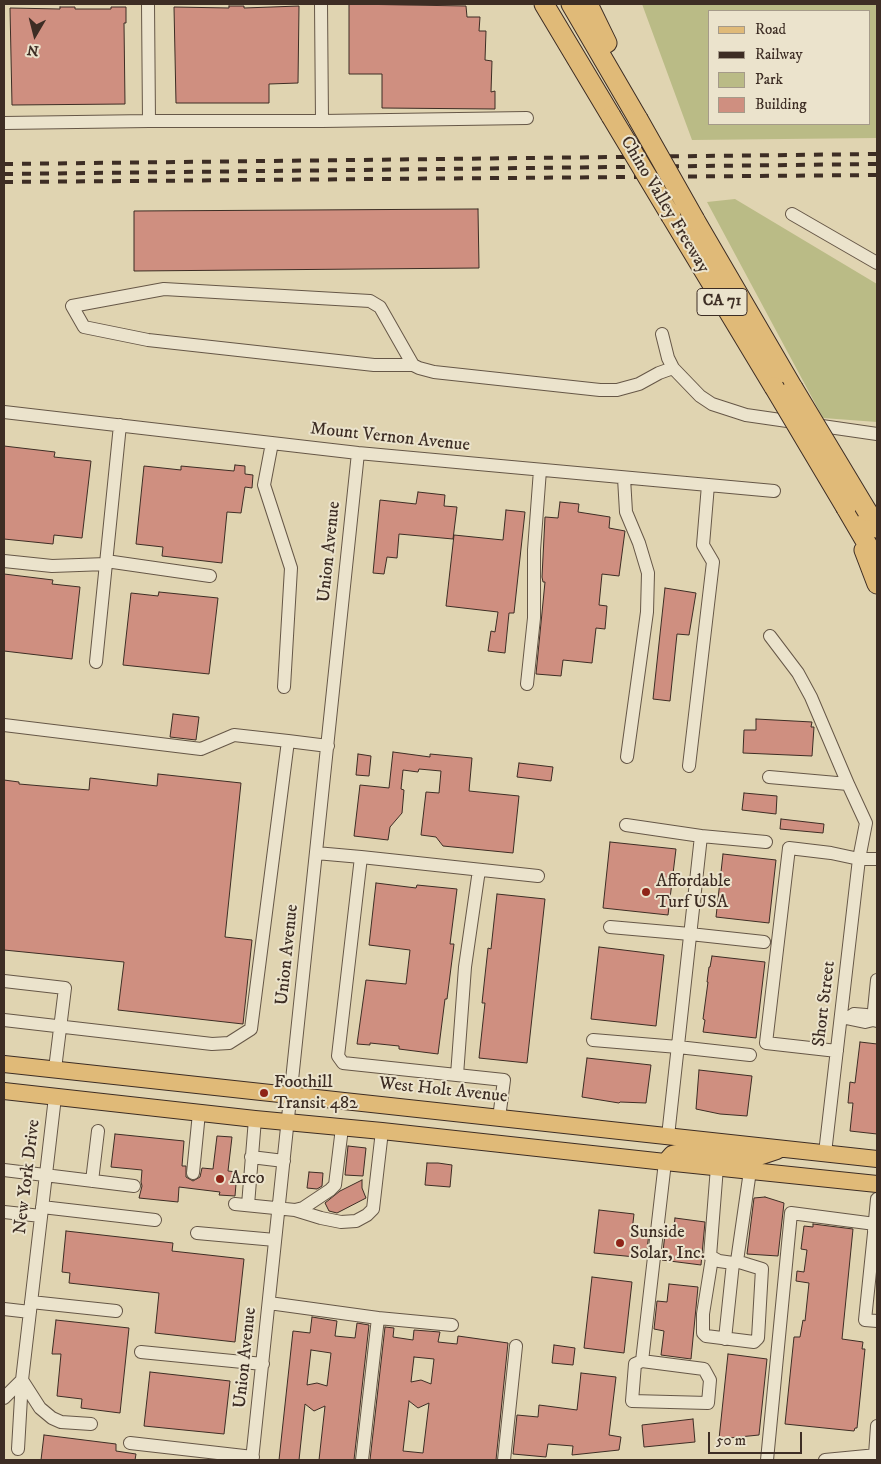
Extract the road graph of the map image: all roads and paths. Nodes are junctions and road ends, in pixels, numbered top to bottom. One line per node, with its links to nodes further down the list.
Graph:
1 (148, 4): 8 (street)
2 (321, 4): 9 (street)
3 (544, 4): 26 (highway, Chino Valley Freeway / CA 71, bridge)
4 (571, 4): 6 (highway, Chino Valley Freeway / CA 71)
5 (588, 4): 6 (highway)
6 (625, 96): 25 (highway, Chino Valley Freeway / CA 71, bridge)
7 (527, 118): 9 (street)
8 (149, 121): 9 (street); 10 (street)
9 (322, 121)
10 (4, 123)
11 (792, 214): 12 (street)
12 (877, 263)
13 (662, 334): 15 (street)
14 (413, 365): 14 (street); 15 (street)
15 (673, 368): 18 (street)
16 (4, 412): 17 (street, Mount Vernon Avenue)
17 (120, 425): 19 (street, Mount Vernon Avenue); 29 (street)
18 (877, 434)
19 (272, 443): 20 (street, Mount Vernon Avenue); 35 (street)
20 (358, 453): 21 (street, Mount Vernon Avenue); 38 (street, Union Avenue)
21 (540, 470): 22 (street, Mount Vernon Avenue); 34 (street)
22 (624, 478): 23 (street, Mount Vernon Avenue); 39 (street)
23 (708, 485): 24 (street, Mount Vernon Avenue); 40 (street)
24 (774, 491)
25 (877, 528)
26 (858, 530): 28 (highway, Chino Valley Freeway / CA 71); 31 (highway)
27 (4, 561): 29 (street)
28 (877, 561)
29 (106, 562): 30 (street); 33 (street)
30 (210, 576)
31 (877, 584)
32 (770, 636): 42 (street, Short Street)
33 (96, 662)
34 (527, 684)
35 (284, 687)
36 (4, 725): 37 (street)
37 (288, 741): 38 (street); 60 (street)
38 (328, 746): 46 (street, Union Avenue)
39 (627, 757)
40 (689, 766)
41 (768, 777): 42 (street)
42 (848, 784): 48 (street, Short Street)
43 (626, 825): 44 (street)
44 (701, 836): 45 (street); 53 (street)
45 (766, 842)
46 (316, 853): 47 (street); 69 (street, Union Avenue)
47 (361, 857): 50 (street); 67 (street)
48 (859, 859): 49 (street); 57 (street, Short Street); 63 (street)
49 (877, 859)
50 (479, 870): 51 (street); 67 (street)
51 (538, 876)
52 (610, 927): 53 (street)
53 (690, 934): 54 (street); 62 (street)
54 (764, 942)
55 (877, 980): 59 (street)
56 (4, 981): 60 (street)
57 (844, 1018): 59 (street); 63 (street, Short Street)
58 (4, 1020): 60 (street)
59 (875, 1020)
60 (60, 1027): 66 (street)
61 (593, 1040): 62 (street)
62 (678, 1047): 64 (street); 78 (street)
63 (837, 1051): 80 (street, Short Street)
64 (750, 1055)
65 (4, 1064): 66 (main road, West Holt Avenue)
66 (55, 1069): 69 (main road, West Holt Avenue)
67 (457, 1075): 72 (street)
68 (4, 1091): 70 (main road)
69 (291, 1095): 72 (main road, West Holt Avenue); 74 (street, Union Avenue)
70 (55, 1097): 71 (main road); 89 (street, New York Drive)
71 (199, 1113): 73 (main road); 88 (street)
72 (499, 1118): 78 (main road, West Holt Avenue)
73 (255, 1119): 74 (main road); 81 (street)
74 (288, 1122): 75 (main road); 83 (street, Union Avenue)
75 (342, 1128): 77 (main road); 97 (street)
76 (98, 1131): 90 (street)
77 (382, 1131): 84 (main road); 97 (street)
78 (668, 1136): 79 (main road, West Holt Avenue)
79 (785, 1149): 80 (main road, West Holt Avenue); 84 (main road)
80 (825, 1153): 82 (main road, West Holt Avenue)
81 (251, 1157): 83 (street); 95 (street)
82 (877, 1159)
83 (284, 1160): 96 (street, Union Avenue)
84 (665, 1162): 85 (main road); 116 (street)
85 (717, 1168): 87 (main road); 104 (street)
86 (4, 1170): 89 (street)
87 (750, 1170): 91 (main road); 105 (street)
88 (193, 1173)
89 (46, 1176): 90 (street); 99 (street, New York Drive)
90 (92, 1181): 92 (street)
91 (877, 1184)
92 (134, 1186)
93 (877, 1199): 101 (street)
94 (235, 1204): 95 (street)
95 (248, 1205): 96 (street)
96 (279, 1209): 97 (street); 103 (street, Union Avenue)
97 (295, 1210)
98 (4, 1212): 99 (street)
99 (41, 1212): 100 (street); 107 (street, New York Drive)
100 (156, 1220)
101 (875, 1230): 111 (street); 128 (street)
102 (197, 1233): 103 (street)
103 (276, 1240): 106 (street, Union Avenue)
104 (712, 1258): 105 (street); 113 (street)
105 (735, 1262): 113 (street); 113 (street)
106 (269, 1303): 110 (street); 117 (street, Union Avenue)
107 (30, 1307): 108 (street); 109 (street); 118 (street, New York Drive)
108 (4, 1309)
109 (116, 1311)
110 (378, 1318): 112 (street); 126 (street)
111 (877, 1321)
112 (452, 1325)
113 (725, 1339)
114 (516, 1346): 127 (street)
115 (141, 1352): 117 (street)
116 (642, 1361): 116 (street)
117 (262, 1364): 125 (street, Union Avenue)
118 (22, 1380): 119 (street); 120 (street); 123 (street, New York Drive)
119 (4, 1398)
120 (91, 1424)
121 (877, 1426): 124 (street)
122 (130, 1443): 125 (street)
123 (18, 1449)
124 (876, 1455): 130 (street)
125 (252, 1458)
126 (362, 1460)
127 (504, 1460)
128 (767, 1460)
129 (825, 1460): 130 (street)
130 (839, 1460)

